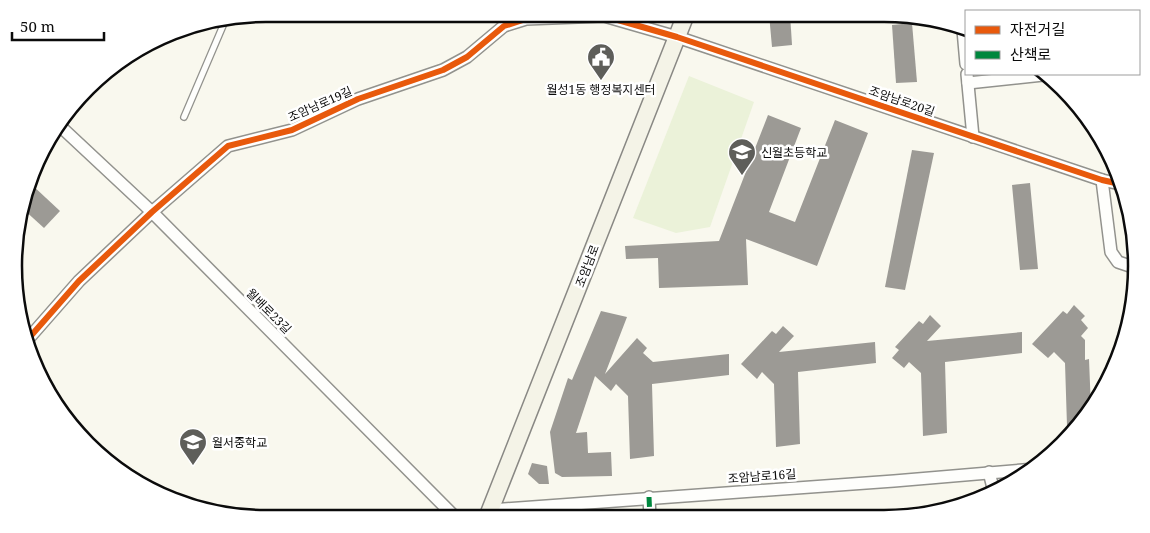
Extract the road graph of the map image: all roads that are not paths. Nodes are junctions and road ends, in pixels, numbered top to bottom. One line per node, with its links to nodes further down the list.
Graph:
1 (515, 22): 15 (street, 조암남로19길)
2 (625, 22): 6 (street, 조암남로19길)
3 (683, 22): 6 (main road, 조암남로)
4 (223, 26): 10 (lane)
5 (963, 36): 7 (street)
6 (677, 37): 12 (street, 조암남로20길); 23 (main road, 조암남로)
7 (965, 53)
8 (1035, 75): 9 (street)
9 (968, 78): 12 (street)
10 (184, 117)
11 (65, 130): 15 (street, 월배로23길)
12 (973, 137): 13 (street, 조암남로20길)
13 (1102, 180): 14 (street, 조암남로20길); 16 (street)
14 (1113, 182)
15 (152, 212): 17 (street, 조암남로19길); 22 (street, 월배로23길)
16 (1128, 265)
17 (32, 334)
18 (1018, 469): 19 (street, 조암남로16길)
19 (989, 472): 20 (street); 21 (street, 조암남로16길)
20 (992, 484)
21 (649, 497): 24 (street, 조암남로16길); 25 (street)
22 (448, 510)
23 (491, 510)
24 (527, 510)
25 (650, 510)

